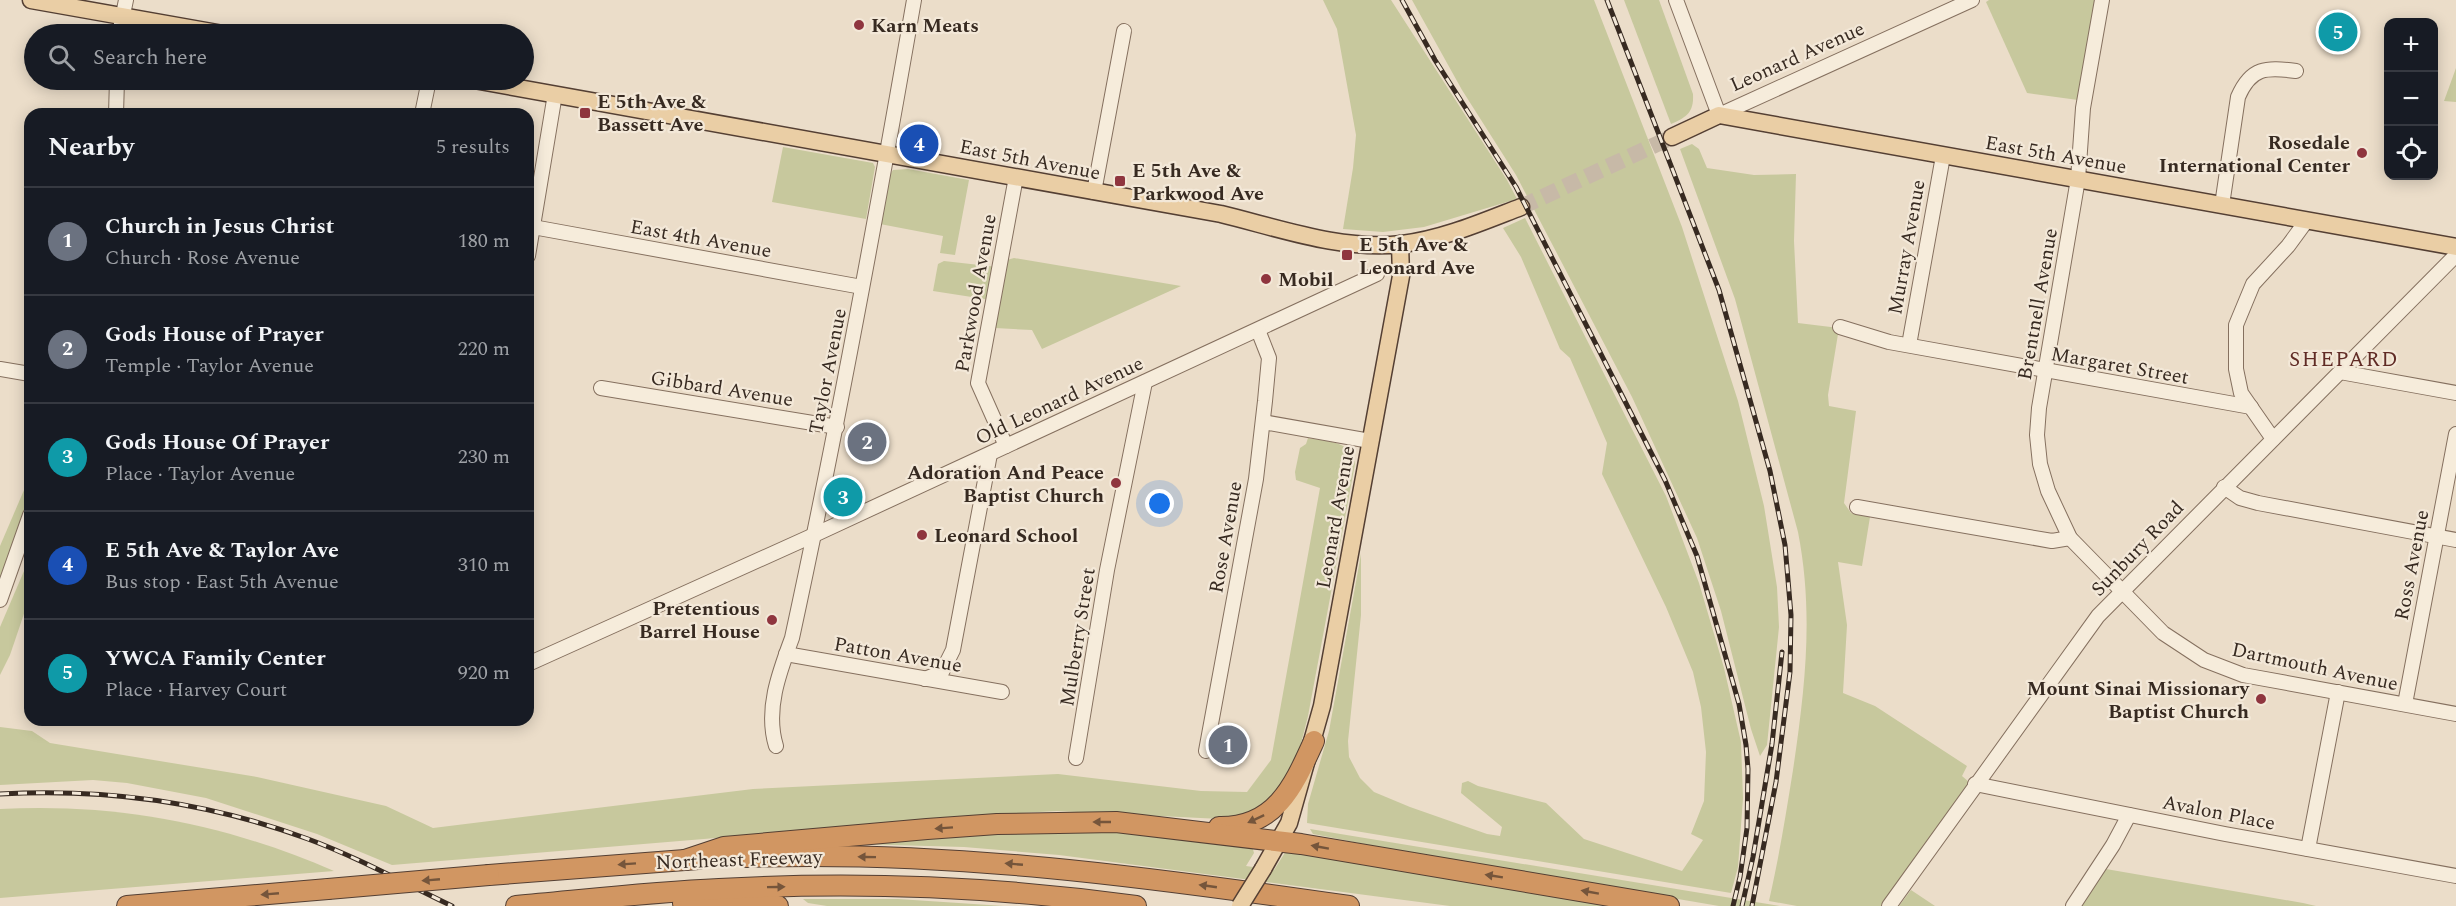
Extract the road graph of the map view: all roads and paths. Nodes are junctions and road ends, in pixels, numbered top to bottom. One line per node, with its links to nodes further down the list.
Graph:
1 (31, 0): 6 (main road)
2 (913, 0): 19 (street, Taylor Avenue)
3 (1676, 0): 17 (street)
4 (1972, 0): 17 (street, Leonard Avenue)
5 (2102, 0): 22 (street, Brentnell Avenue)
6 (124, 8): 7 (street); 8 (main road)
7 (121, 24)
8 (185, 24)
9 (1124, 31): 23 (street)
10 (2296, 71): 24 (street)
11 (117, 90): 15 (street)
12 (427, 90): 16 (street)
13 (532, 90): 14 (main road, East 5th Avenue)
14 (555, 94): 19 (main road, East 5th Avenue); 26 (street)
15 (116, 108)
16 (423, 108)
17 (1719, 115): 18 (main road, Leonard Avenue); 20 (main road, East 5th Avenue)
18 (1672, 137)
19 (887, 154): 21 (main road, East 5th Avenue); 33 (street, Taylor Avenue)
20 (1943, 156): 22 (main road, East 5th Avenue); 36 (street, Murray Avenue)
21 (1016, 177): 23 (main road, East 5th Avenue); 50 (street, Parkwood Avenue)
22 (2078, 179): 24 (main road, East 5th Avenue); 38 (street, Brentnell Avenue)
23 (1094, 192): 29 (main road, East 5th Avenue)
24 (2222, 205): 27 (main road, East 5th Avenue)
25 (1521, 207): 29 (main road)
26 (534, 215)
27 (2307, 220): 30 (main road, East 5th Avenue); 44 (street)
28 (534, 227): 33 (street, East 4th Avenue)
29 (1400, 244): 49 (main road, Leonard Avenue)
30 (2456, 247)
31 (2456, 255): 39 (street, Sunbury Road)
32 (1377, 274): 35 (street, Old Leonard Avenue)
33 (862, 287): 46 (street, Taylor Avenue)
34 (1840, 327): 36 (street, Margaret Street)
35 (1258, 330): 41 (street, Old Leonard Avenue); 45 (street, Rose Avenue)
36 (1909, 345): 38 (street, Margaret Street)
37 (0, 369): 40 (street)
38 (2045, 371): 44 (street, Margaret Street); 56 (street, Brentnell Avenue)
39 (2340, 372): 43 (street); 48 (street, Sunbury Road)
40 (24, 373)
41 (1145, 382): 50 (street, Old Leonard Avenue); 71 (street, Mulberry Street)
42 (601, 388): 46 (street, Gibbard Avenue)
43 (2456, 393)
44 (2251, 407): 48 (street)
45 (1263, 422): 49 (street); 70 (street, Rose Avenue)
46 (837, 427): 54 (street, Taylor Avenue)
47 (2456, 434): 55 (street, Ross Avenue)
48 (2273, 439): 52 (street, Sunbury Road)
49 (1370, 441): 68 (main road, Leonard Avenue)
50 (1006, 446): 51 (street, Old Leonard Avenue)
51 (990, 454): 54 (street, Old Leonard Avenue); 63 (street)
52 (2224, 487): 55 (street); 59 (street, Sunbury Road)
53 (1857, 507): 56 (street)
54 (814, 535): 61 (street, Taylor Avenue); 62 (street, Old Leonard Avenue)
55 (2437, 537): 57 (street); 66 (street, Ross Avenue)
56 (2070, 538): 59 (street, Brentnell Avenue)
57 (2456, 540)
58 (24, 549): 60 (street)
59 (2120, 591): 65 (street, Dartmouth Avenue); 72 (street, Sunbury Road)
60 (0, 600)
61 (786, 654): 63 (street, Patton Avenue); 69 (street, Taylor Avenue)
62 (534, 661)
63 (925, 679): 64 (street, Patton Avenue)
64 (1002, 692)
65 (2338, 692): 66 (street, Dartmouth Avenue); 76 (street)
66 (2404, 704): 67 (street, Dartmouth Avenue)
67 (2456, 714)
68 (1314, 741): 74 (highway, one-way to 74); 75 (main road, Leonard Avenue)
69 (776, 746)
70 (1206, 751)
71 (1076, 758)
72 (1976, 784): 73 (street, Avalon Place); 87 (street, Sunbury Road)
73 (2129, 815): 76 (street, Avalon Place); 88 (street)
74 (1140, 825): 75 (highway); 77 (highway, one-way to 77)
75 (1279, 843): 84 (main road, Leonard Avenue, bridge); 86 (highway, one-way to 75)
76 (2308, 849): 78 (street, Avalon Place)
77 (685, 860): 80 (highway, Northeast Freeway, one-way to 80, bridge); 85 (highway, Northeast Freeway, one-way to 77)
78 (2456, 876)
79 (539, 904): 81 (highway, Northeast Freeway); 82 (highway); 83 (highway, Northeast Freeway, one-way to 83)
80 (127, 906)
81 (516, 906)
82 (778, 906)
83 (1136, 906)
84 (1240, 906)
85 (1349, 906)
86 (1669, 906)
87 (1889, 906)
88 (2073, 906)

